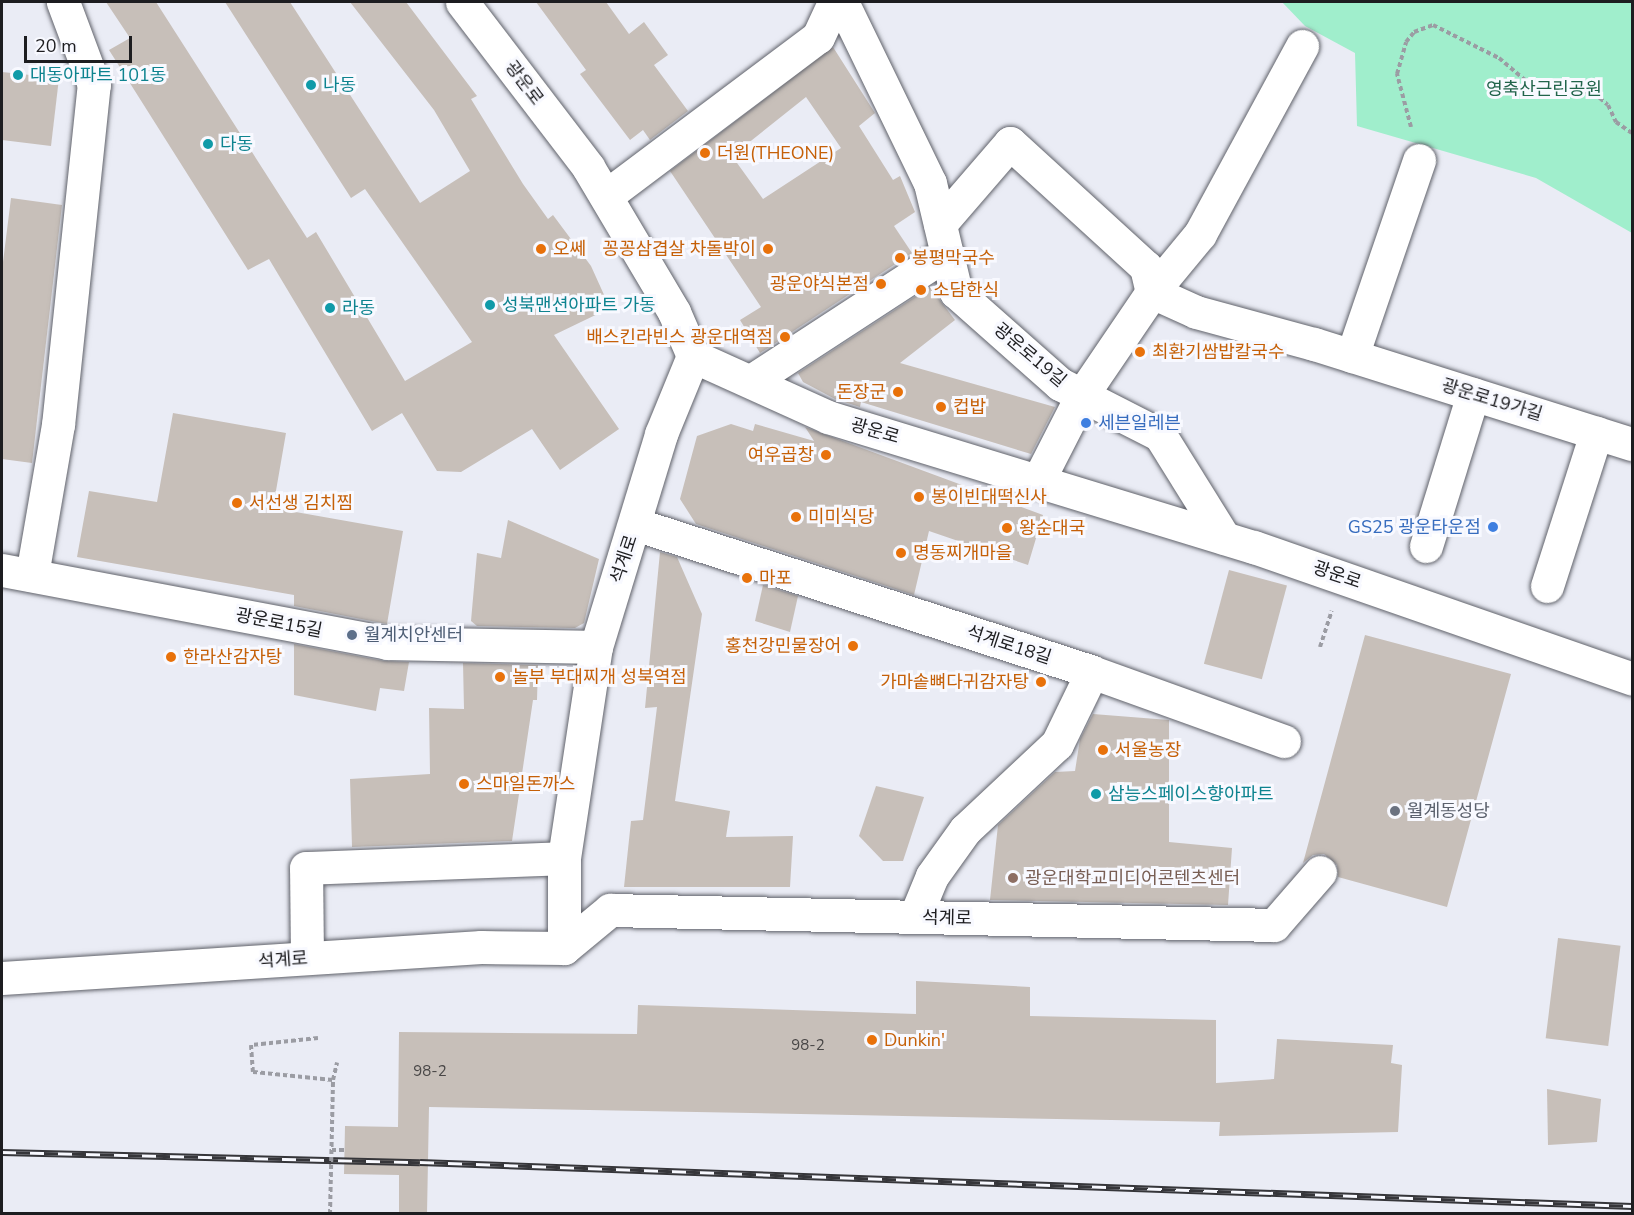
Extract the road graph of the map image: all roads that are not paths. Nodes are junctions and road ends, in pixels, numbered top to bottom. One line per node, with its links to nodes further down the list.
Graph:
1 (63, 2): 21 (street)
2 (462, 2): 7 (street, 광운로)
3 (834, 2): 7 (street)
4 (842, 2): 8 (street, 광운로19길)
5 (1302, 46): 9 (street)
6 (1419, 160): 11 (street)
7 (606, 196): 10 (street, 광운로)
8 (943, 238): 9 (street); 12 (street); 14 (street, 광운로19길)
9 (1152, 292): 11 (street, 광운로19가길); 14 (street)
10 (693, 356): 12 (street, 광운로); 18 (street, 석계로)
11 (1353, 356): 13 (street, 광운로19가길)
12 (751, 381): 17 (street, 광운로)
13 (1473, 394): 15 (street, 광운로19가길); 20 (street)
14 (1082, 395): 17 (street); 19 (street, 광운로19길)
15 (1596, 433): 16 (street, 광운로19가길); 22 (street)
16 (1632, 444)
17 (1039, 479): 19 (street, 광운로)
18 (635, 524): 23 (street, 석계로); 24 (street, 석계로18길)
19 (1224, 538): 25 (street, 광운로)
20 (1426, 546)
21 (17, 572): 23 (street, 광운로15길)
22 (1547, 586)
23 (596, 647): 27 (street, 석계로)
24 (1092, 672): 26 (street, 석계로18길); 29 (street)
25 (1632, 679)
26 (1284, 741)
27 (564, 858): 30 (street, 석계로); 31 (street)
28 (1320, 872): 29 (street, 석계로)
29 (915, 917): 30 (street, 석계로)
30 (564, 948): 31 (street, 석계로)
31 (306, 958): 32 (street, 석계로)
32 (2, 978)

